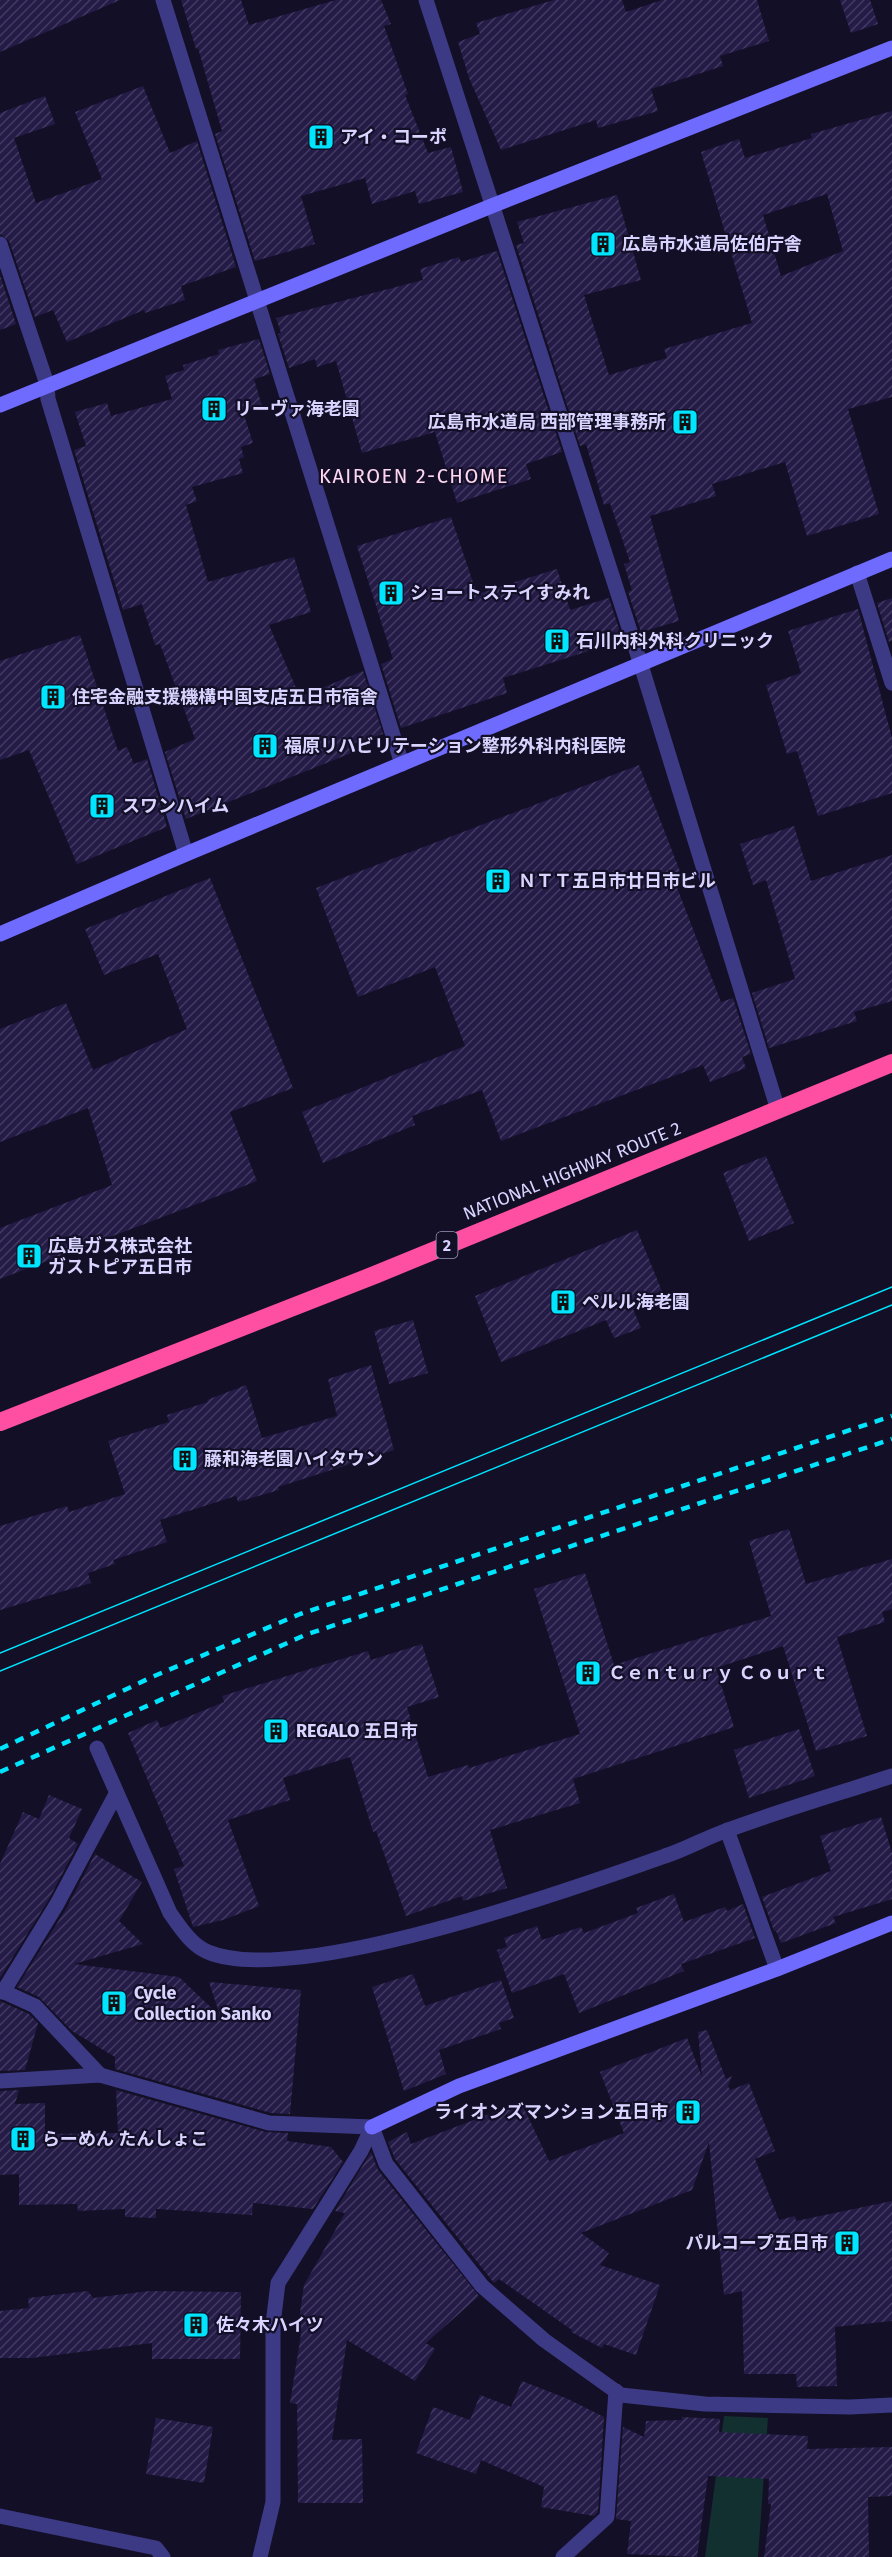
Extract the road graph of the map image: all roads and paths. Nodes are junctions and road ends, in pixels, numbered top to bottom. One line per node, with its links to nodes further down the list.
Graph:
1 (163, 0): 6 (street)
2 (426, 0): 4 (street)
3 (892, 48): 4 (street)
4 (494, 205): 6 (street); 11 (street)
5 (0, 244): 7 (street)
6 (256, 302): 7 (street); 13 (street)
7 (47, 384): 8 (street); 14 (street)
8 (0, 405)
9 (892, 559): 10 (street)
10 (857, 573): 11 (street); 12 (street)
11 (640, 665): 13 (street); 17 (street)
12 (892, 683)
13 (402, 764): 14 (street)
14 (186, 854): 15 (street)
15 (0, 934)
16 (892, 1063): 17 (highway, NATIONAL HIGHWAY ROUTE 2 / 2)
17 (778, 1110): 18 (highway, NATIONAL HIGHWAY ROUTE 2 / 2)
18 (0, 1422)
19 (97, 1748): 21 (street)
20 (892, 1776): 22 (street)
21 (117, 1794): 22 (street); 25 (street)
22 (727, 1830): 24 (street)
23 (892, 1923): 24 (street)
24 (777, 1969): 28 (street)
25 (2, 1991): 26 (street)
26 (100, 2075): 27 (street); 28 (street)
27 (0, 2081)
28 (372, 2127): 29 (street); 33 (street)
29 (616, 2391): 30 (street); 34 (street)
30 (892, 2405)
31 (0, 2516): 32 (street)
32 (163, 2557)
33 (260, 2557)
34 (563, 2557)

